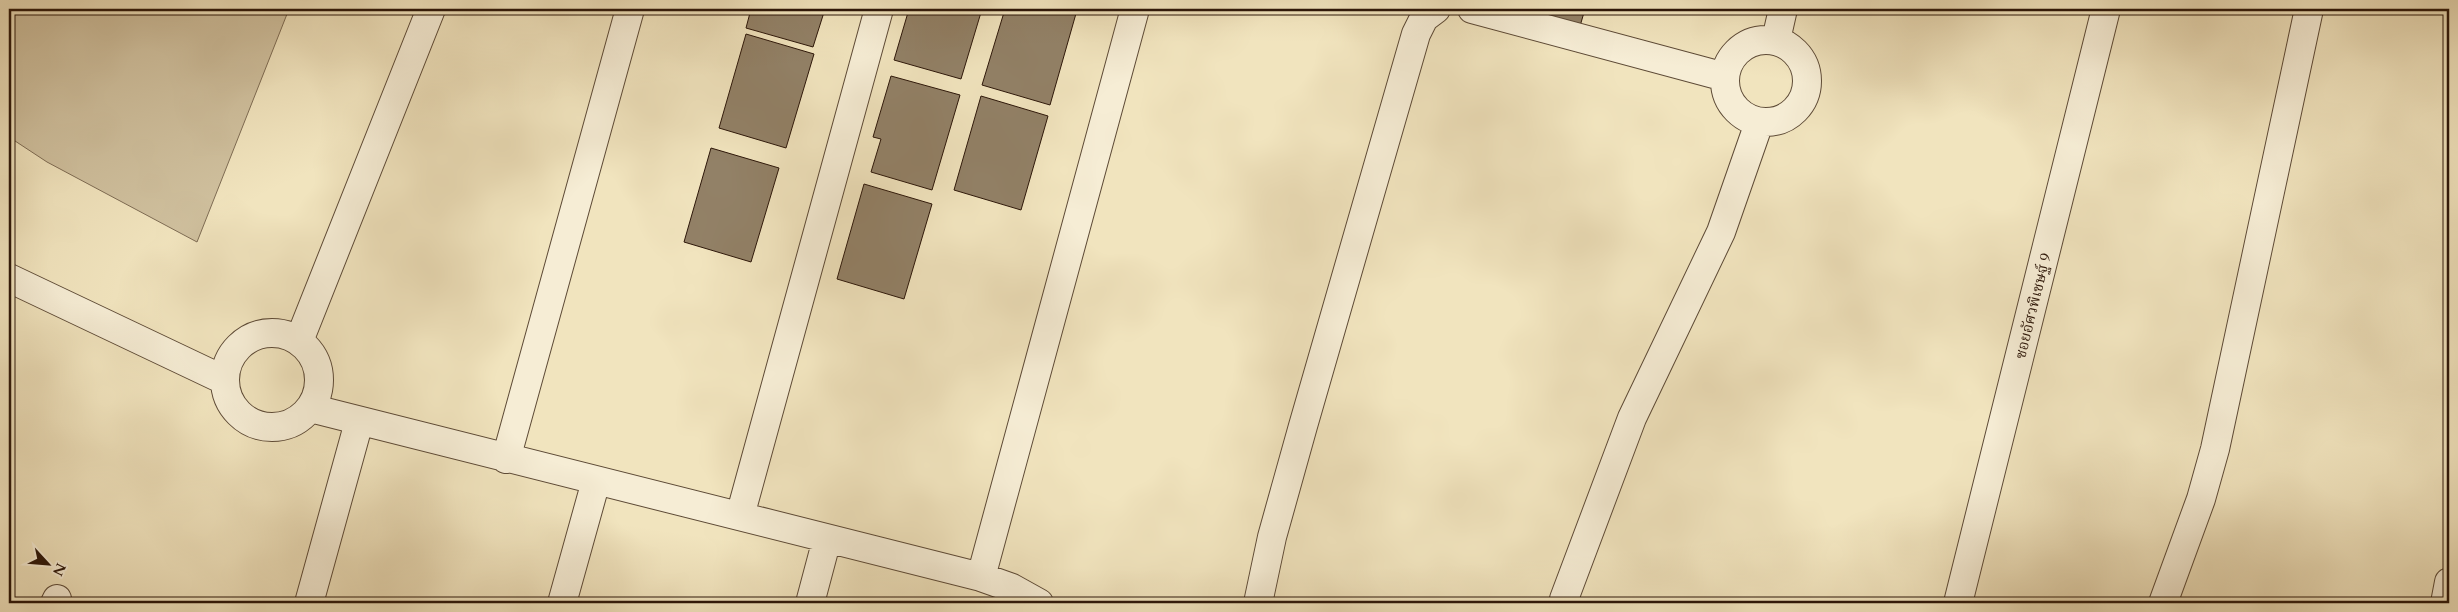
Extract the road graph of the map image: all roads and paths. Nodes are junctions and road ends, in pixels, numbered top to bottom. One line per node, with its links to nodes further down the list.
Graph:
1 (431, 9): 14 (street)
2 (630, 9): 18 (street)
3 (880, 9): 20 (street)
4 (1135, 9): 22 (street)
5 (1436, 9): 29 (street)
6 (1472, 9): 11 (street)
7 (1783, 9): 10 (street)
8 (2106, 9): 30 (street, ซอยอัศวพิเชษฐ์ 9)
9 (2309, 9): 31 (street)
10 (1776, 40): 11 (street); 12 (street)
11 (1725, 77): 12 (street)
12 (1760, 123): 24 (street)
13 (9, 278): 15 (street)
14 (300, 341): 15 (street); 16 (street)
15 (224, 380): 16 (street)
16 (310, 408): 17 (street)
17 (359, 422): 18 (street); 25 (street)
18 (506, 459): 19 (street)
19 (596, 481): 20 (street); 26 (street)
20 (740, 516): 21 (street)
21 (827, 540): 22 (street); 27 (street)
22 (980, 577): 28 (street)
23 (2449, 582): 32 (street)
24 (1564, 599)
25 (308, 603)
26 (562, 603)
27 (810, 603)
28 (1039, 603)
29 (1258, 603)
30 (1958, 603)
31 (2163, 603)
32 (2445, 603)

